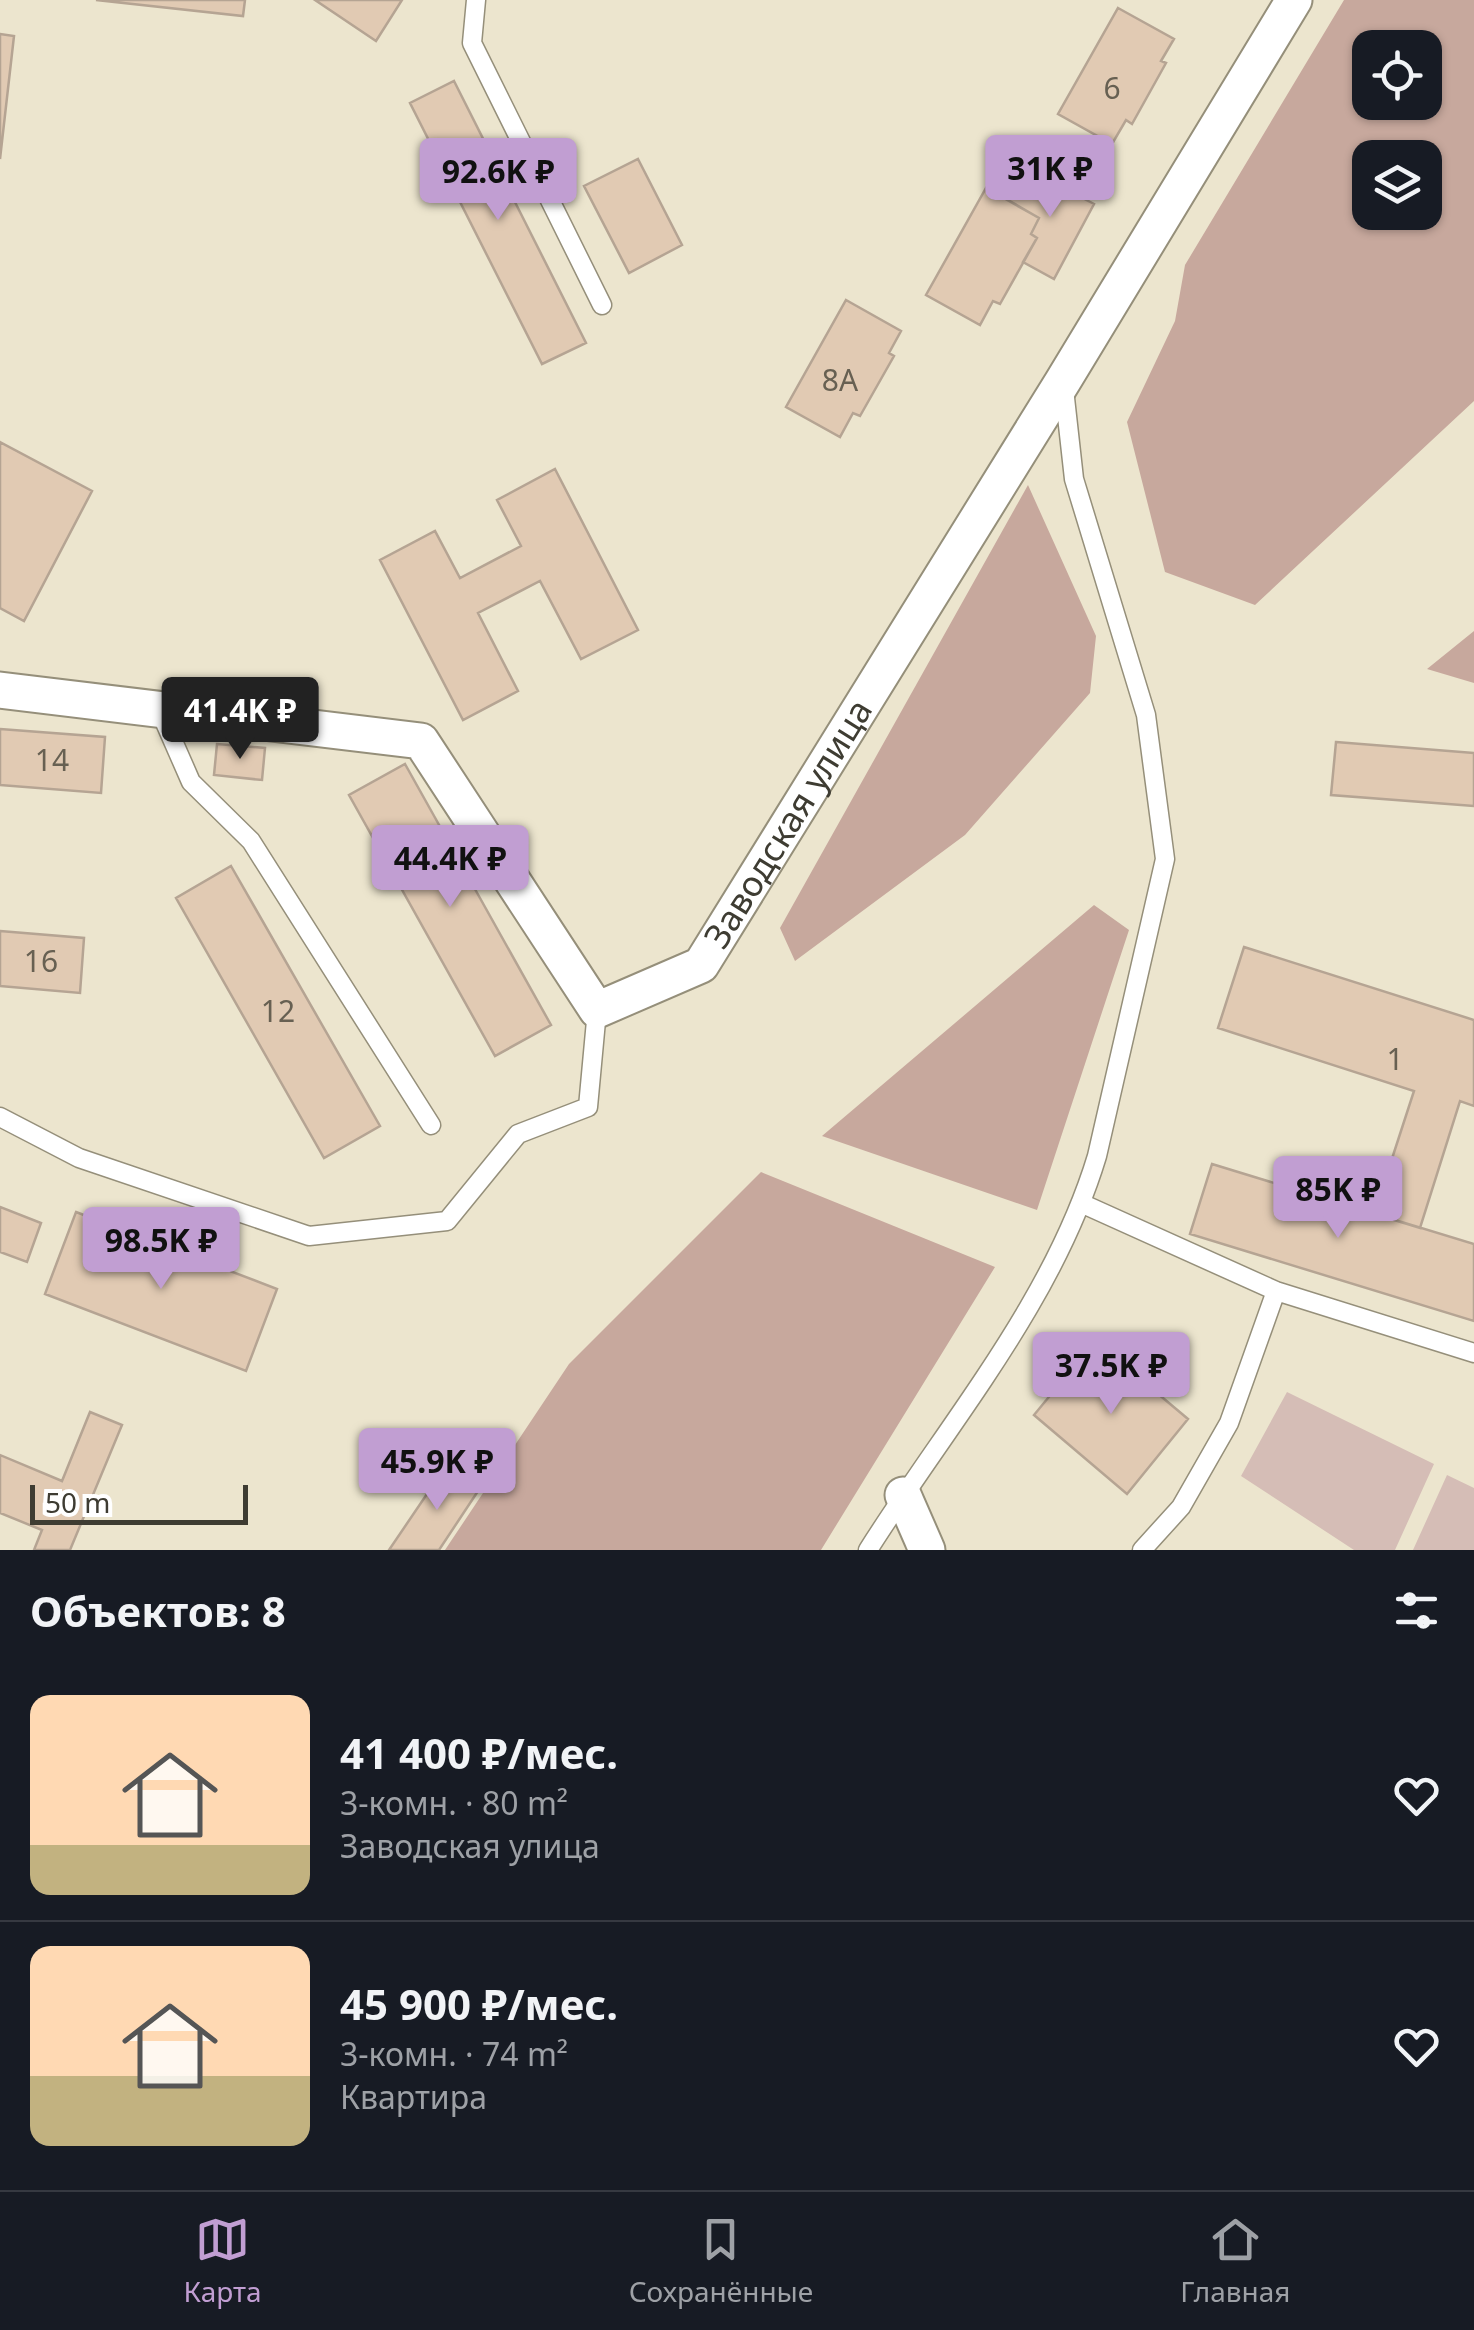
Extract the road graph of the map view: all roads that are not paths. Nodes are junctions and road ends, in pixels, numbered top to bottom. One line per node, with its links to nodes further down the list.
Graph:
1 (476, 0): 3 (lane)
2 (1294, 0): 4 (street, Заводская улица)
3 (602, 304)
4 (1063, 381): 7 (street, Заводская улица); 10 (lane)
5 (0, 690): 6 (street)
6 (159, 708): 7 (street); 9 (lane)
7 (598, 1010): 8 (lane)
8 (0, 1117)
9 (430, 1125)
10 (1083, 1204): 11 (lane); 13 (lane)
11 (1276, 1291): 12 (lane); 16 (lane)
12 (1474, 1353)
13 (903, 1495): 14 (lane); 15 (street)
14 (868, 1550)
15 (927, 1550)
16 (1142, 1550)

